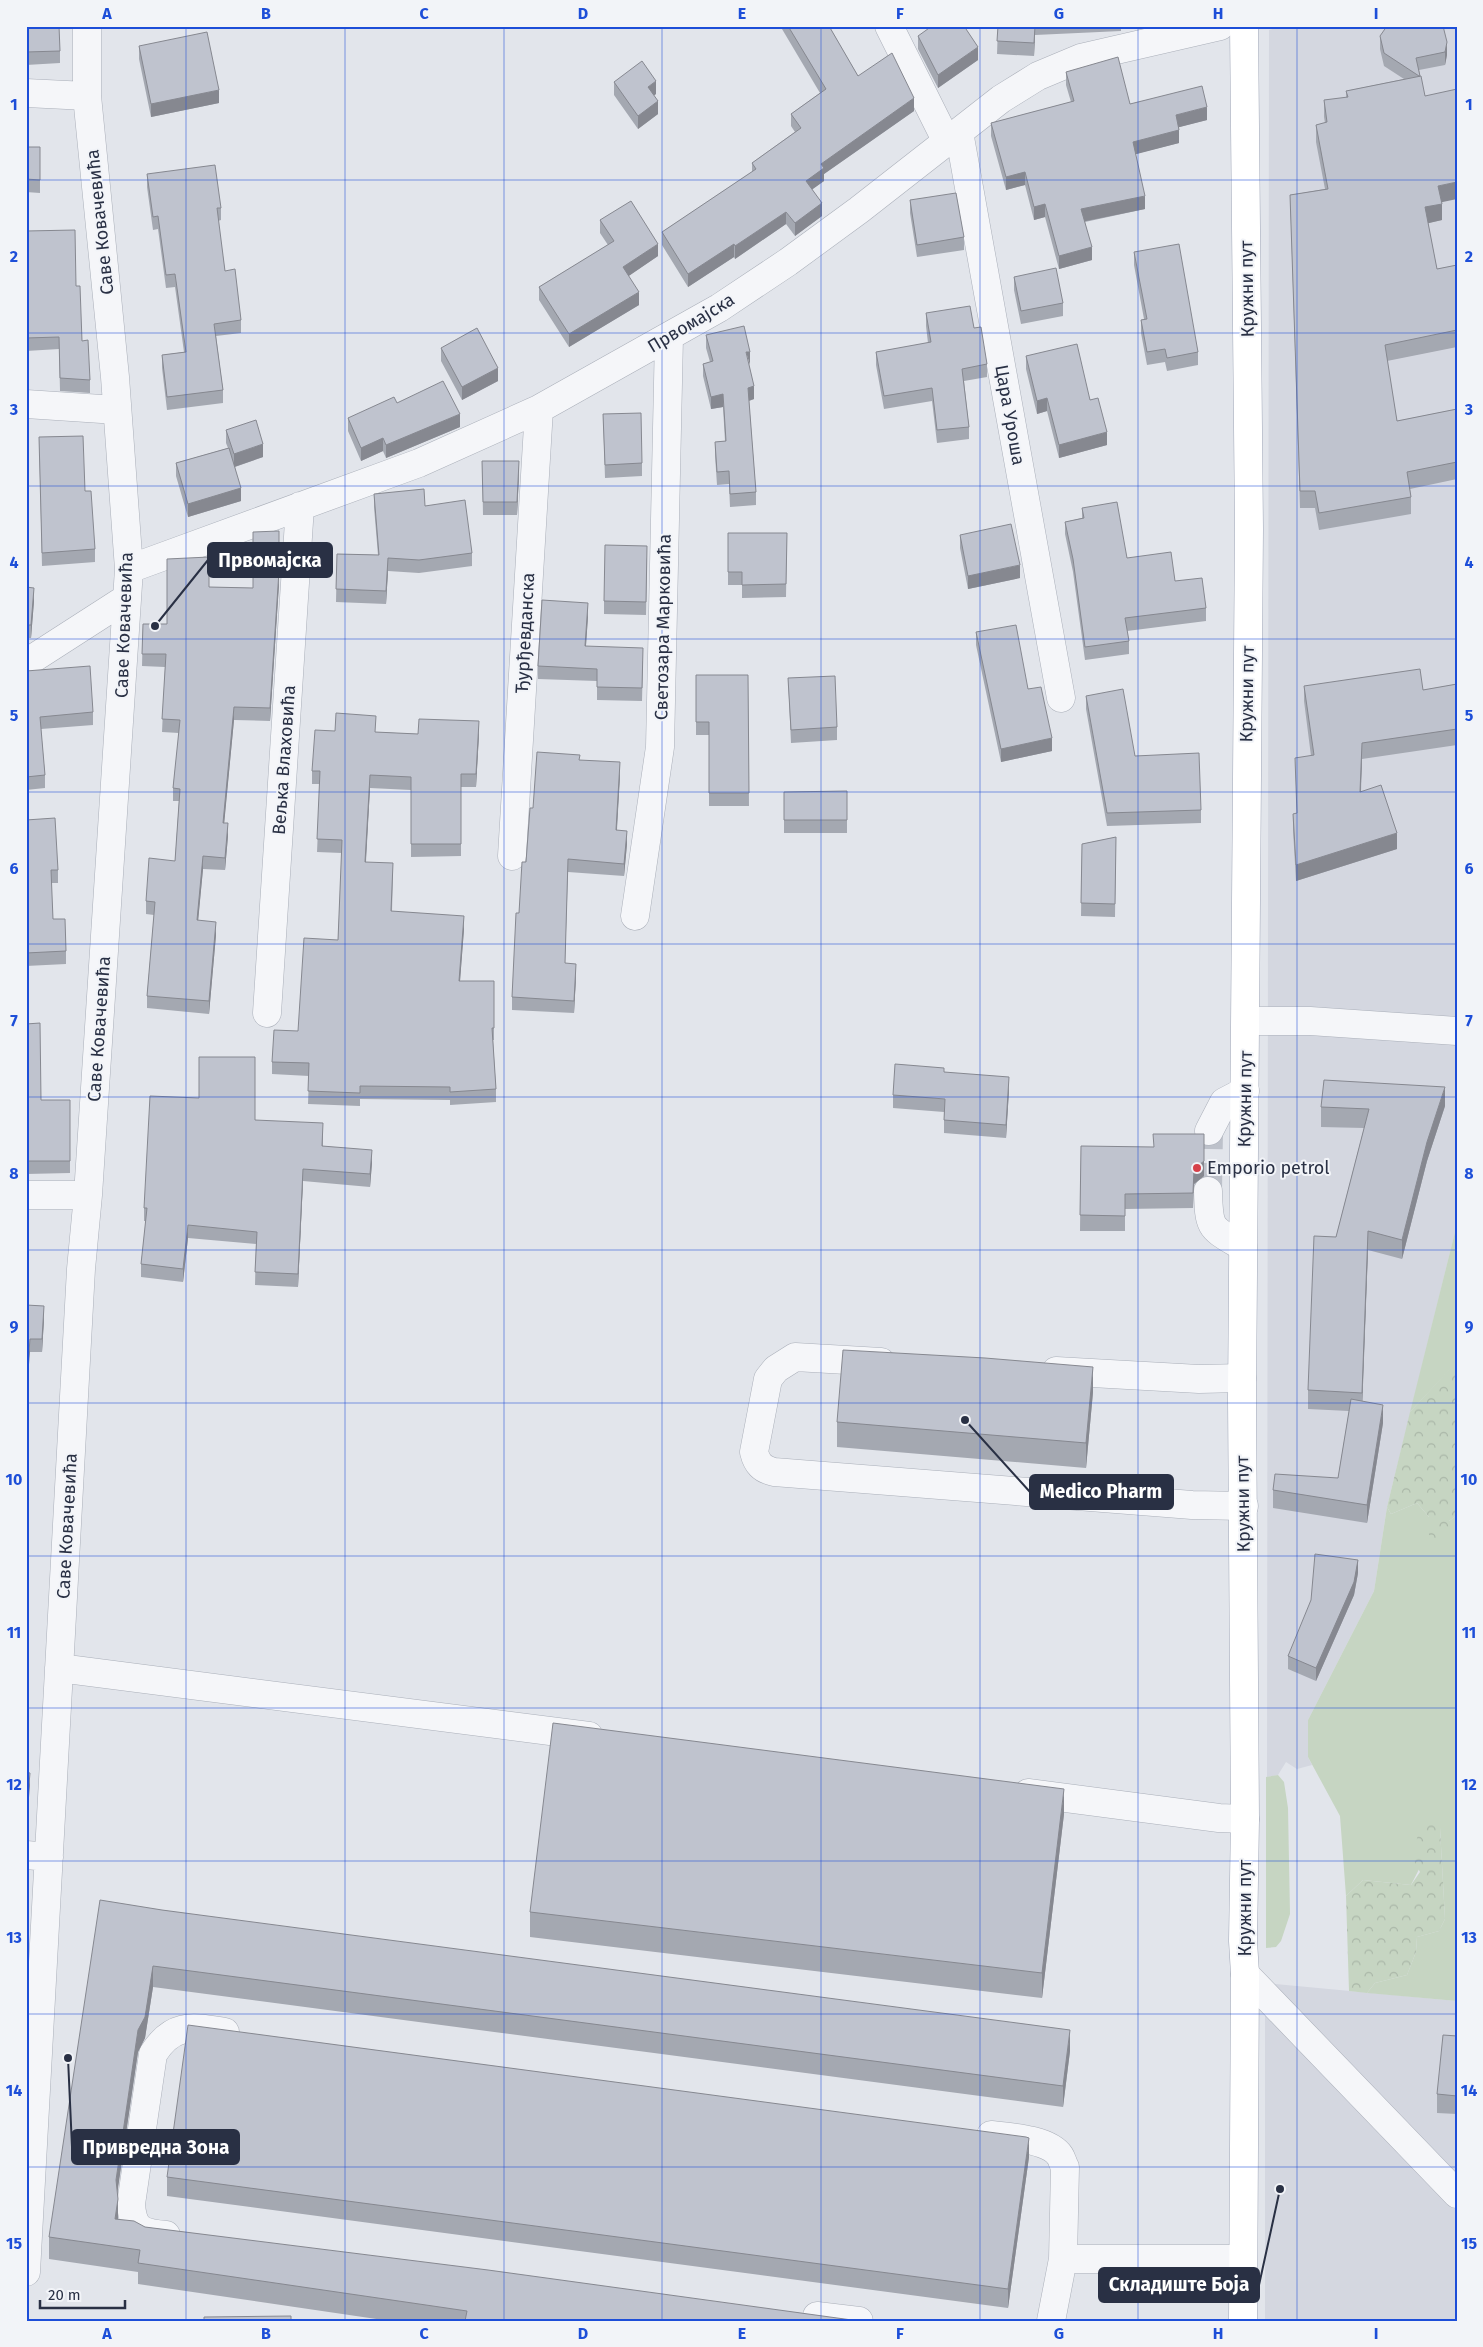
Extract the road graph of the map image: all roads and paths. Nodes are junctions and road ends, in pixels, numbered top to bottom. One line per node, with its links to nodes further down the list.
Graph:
1 (87, 26): 6 (street, Саве Ковачевића)
2 (889, 26): 7 (street, Цара Уроша)
3 (1220, 26): 7 (street, Првомајска)
4 (1244, 26): 20 (main road, Кружни пут)
5 (26, 93): 6 (street)
6 (87, 96): 11 (street, Саве Ковачевића)
7 (953, 137): 8 (street, Првомајска); 16 (street, Цара Уроша)
8 (669, 337): 10 (street, Првомајска); 18 (street, Светозара Марковића)
9 (26, 404): 11 (street)
10 (538, 409): 12 (street, Првомајска); 17 (street, Ђурђевданска)
11 (117, 410): 13 (street, Саве Ковачевића)
12 (300, 506): 13 (street, Првомајска); 19 (street, Вељка Влаховића)
13 (129, 569): 14 (street, Саве Ковачевића)
14 (127, 598): 15 (street); 26 (street, Саве Ковачевића)
15 (26, 663)
16 (1061, 698)
17 (512, 856)
18 (635, 916)
19 (267, 1013)
20 (1246, 1021): 21 (street); 22 (main road, Кружни пут)
21 (1457, 1031)
22 (1245, 1091): 23 (street); 27 (main road, Кружни пут)
23 (1209, 1131)
24 (1208, 1191): 27 (street)
25 (26, 1195): 26 (street)
26 (88, 1195): 32 (street, Саве Ковачевића)
27 (1243, 1247): 30 (main road, Кружни пут)
28 (903, 1363): 31 (street)
29 (1032, 1370): 30 (street)
30 (1242, 1378): 31 (main road, Кружни пут)
31 (1244, 1506): 35 (main road, Кружни пут)
32 (59, 1668): 33 (street); 36 (street, Саве Ковачевића)
33 (614, 1740)
34 (1001, 1790): 35 (street)
35 (1245, 1819): 37 (main road, Кружни пут)
36 (38, 1856): 44 (street, Саве Ковачевића)
37 (1245, 1974): 40 (street); 43 (main road, Кружни пут)
38 (248, 2035): 41 (street)
39 (966, 2132): 42 (street)
40 (1457, 2194)
41 (187, 2238)
42 (1063, 2259): 43 (street); 47 (street)
43 (1242, 2259): 48 (main road, Кружни пут)
44 (26, 2272)
45 (790, 2312): 46 (street)
46 (860, 2321)
47 (1051, 2321)
48 (1243, 2321)

